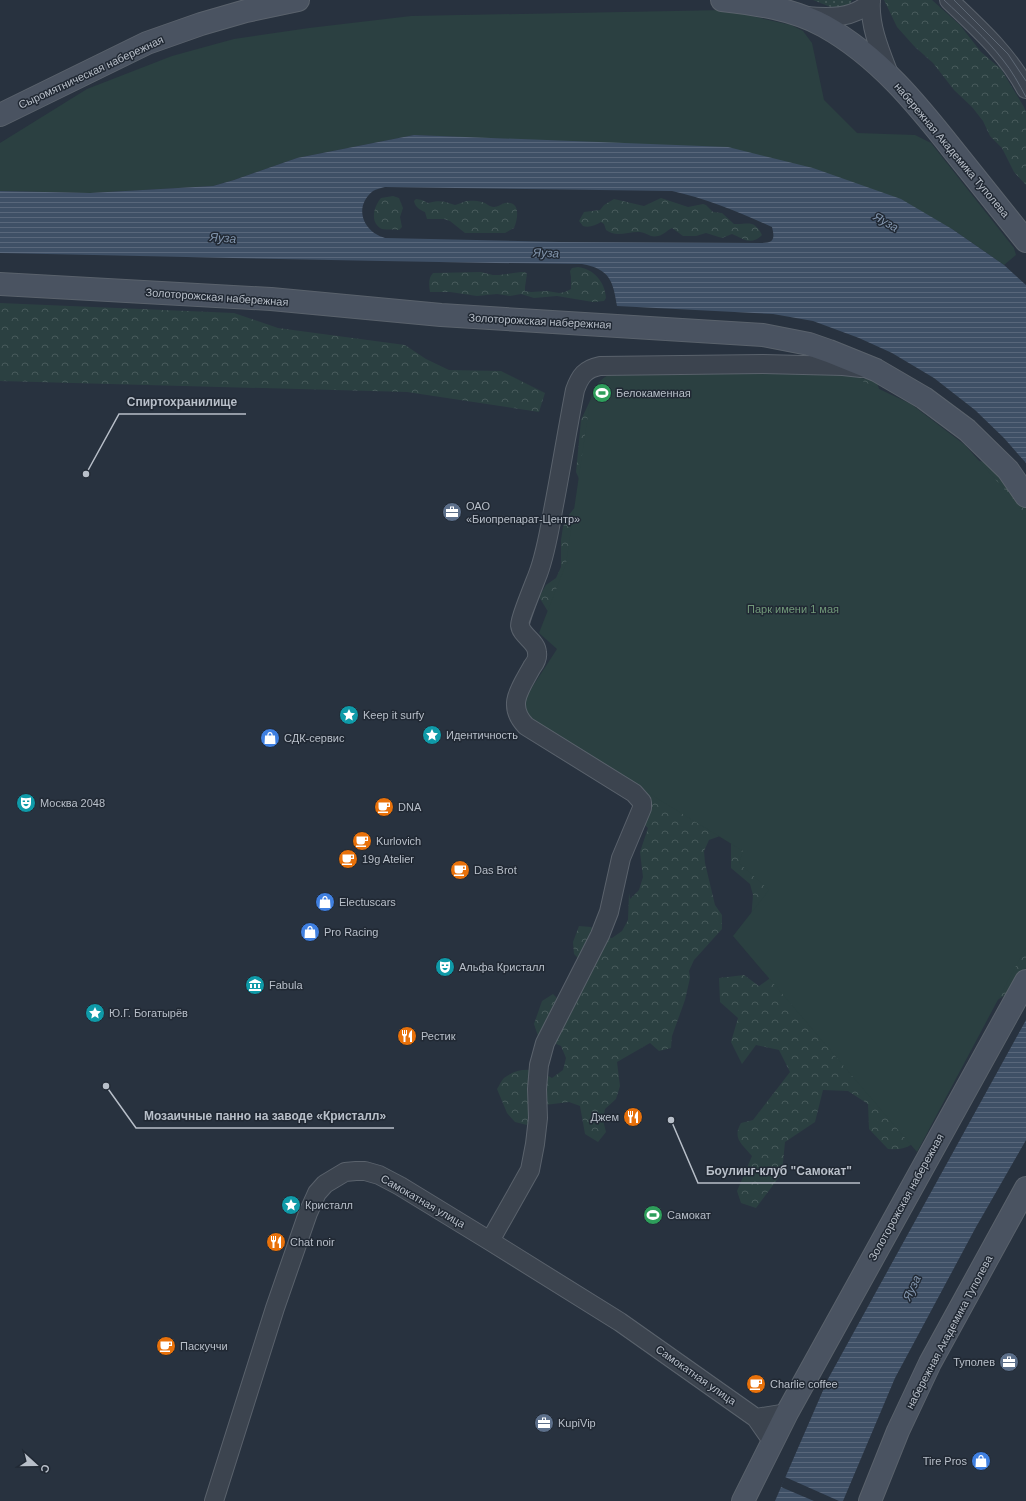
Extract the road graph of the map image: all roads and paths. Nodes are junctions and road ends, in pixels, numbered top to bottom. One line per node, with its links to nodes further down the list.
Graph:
1 (298, 0): 8 (main road, Сыромятническая набережная)
2 (722, 0): 5 (main road, набережная Академика Туполева)
3 (949, 0): 7 (street)
4 (871, 1): 5 (street); 6 (street)
5 (798, 15): 6 (main road, набережная Академика Туполева)
6 (889, 74): 9 (main road, набережная Академика Туполева)
7 (1026, 88)
8 (0, 115)
9 (1026, 241)
10 (0, 284): 11 (main road, Золоторожская набережная)
11 (763, 335): 12 (street); 13 (main road, Золоторожская набережная)
12 (763, 364): 13 (street); 17 (street)
13 (876, 370): 14 (main road, Золоторожская набережная)
14 (1026, 496)
15 (1026, 981): 18 (main road, Золоторожская набережная)
16 (1026, 1188): 23 (main road, набережная Академика Туполева)
17 (490, 1241): 19 (street, Самокатная улица); 21 (street, Самокатная улица)
18 (787, 1413): 19 (street); 20 (main road, Золоторожская набережная)
19 (756, 1418): 20 (street, Самокатная улица)
20 (772, 1441): 22 (main road, Золоторожская набережная)
21 (214, 1501)
22 (743, 1501)
23 (870, 1501)

